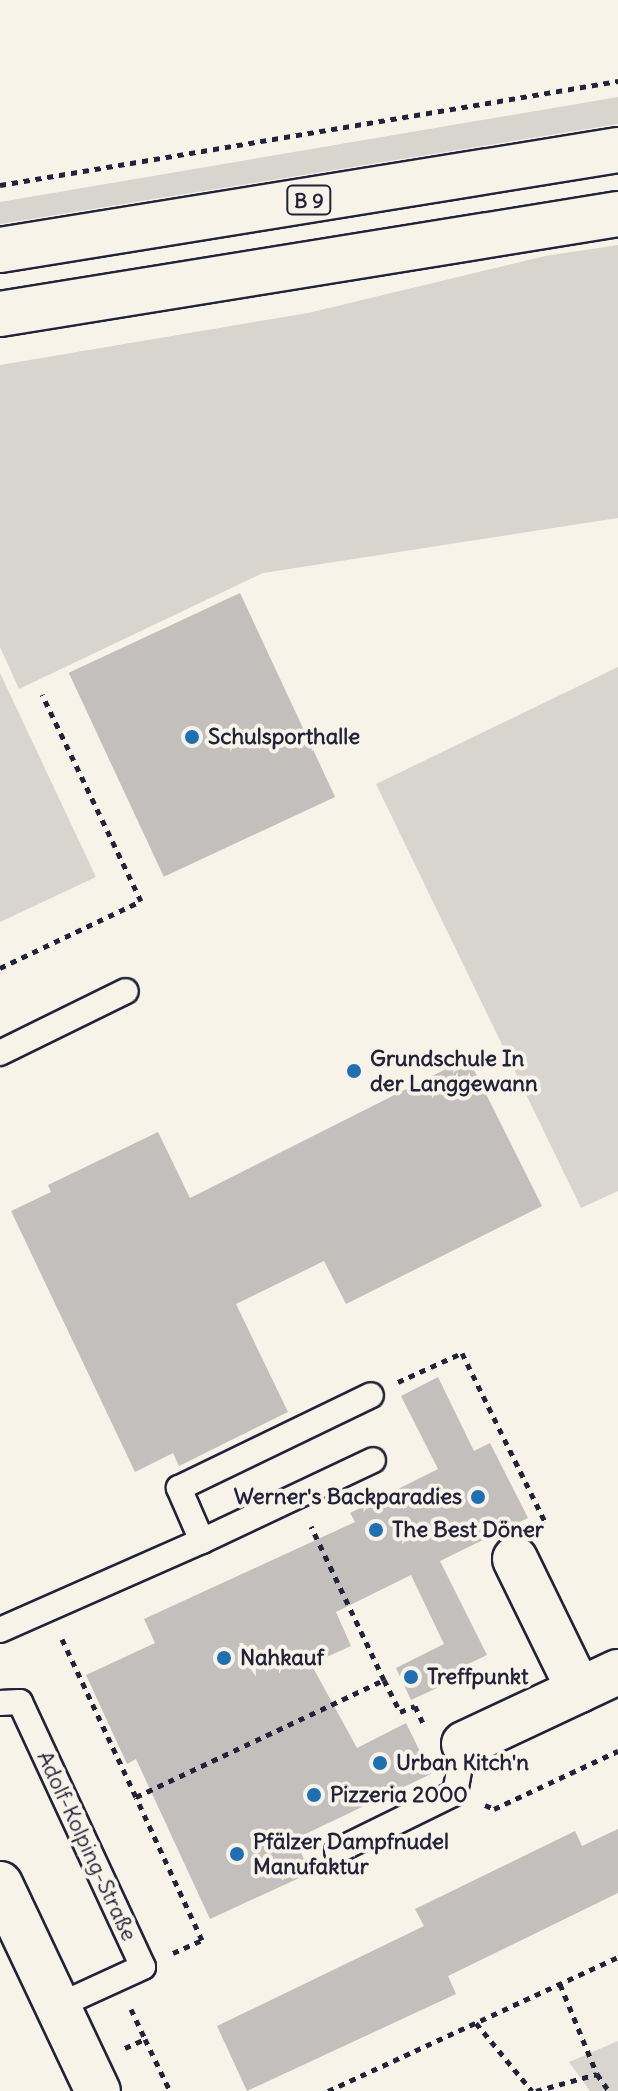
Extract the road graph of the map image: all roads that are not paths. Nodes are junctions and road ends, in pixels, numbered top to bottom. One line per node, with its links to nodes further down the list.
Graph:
1 (618, 150): 3 (main road, B 9)
2 (618, 214): 4 (main road)
3 (0, 250)
4 (0, 314)
5 (126, 991): 6 (lane)
6 (0, 1053)
7 (371, 1395): 9 (lane)
8 (373, 1460): 9 (lane)
9 (202, 1541): 11 (lane)
10 (515, 1559): 13 (main road)
11 (0, 1630)
12 (618, 1672): 13 (main road)
13 (579, 1690): 15 (main road)
14 (0, 1703): 18 (lane, Adolf-Kolping-Straße)
15 (464, 1744): 16 (lane)
16 (337, 1851)
17 (0, 1884): 18 (main road)
18 (58, 2006): 19 (main road)
19 (92, 2079)

